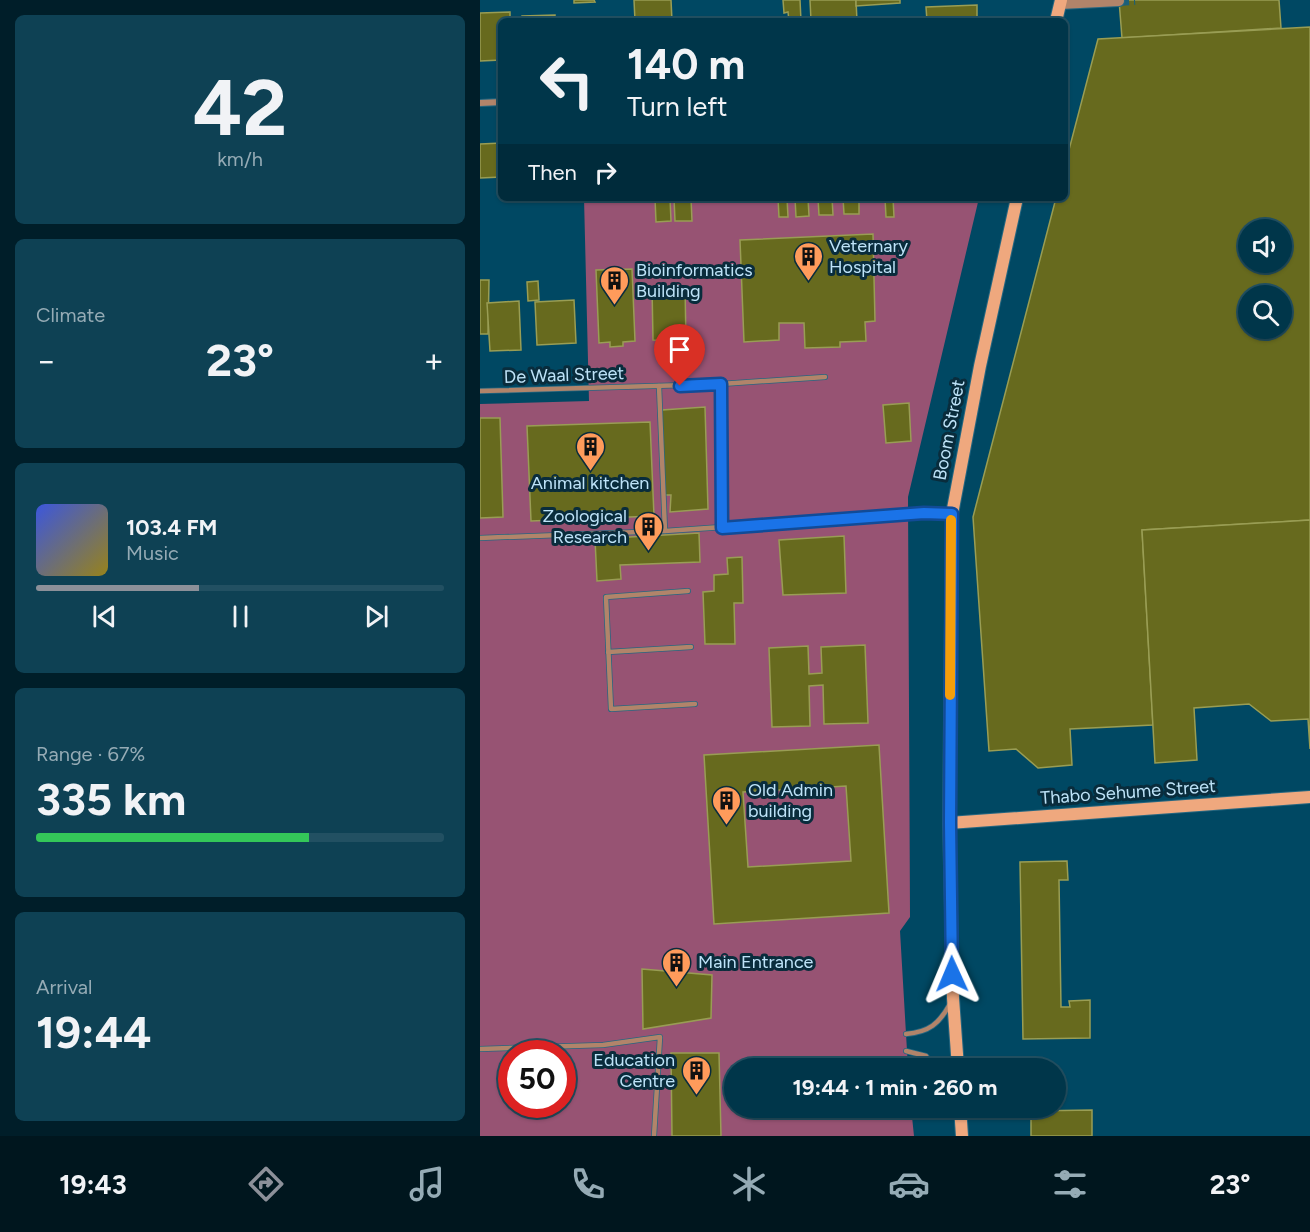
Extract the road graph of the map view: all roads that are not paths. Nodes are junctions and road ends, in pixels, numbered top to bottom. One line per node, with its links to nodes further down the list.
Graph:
1 (1119, 1): 2 (street)
2 (1061, 2): 3 (main road)
3 (1057, 18)
4 (498, 102): 5 (street)
5 (480, 103)
6 (1016, 201): 11 (main road, Boom Street)
7 (825, 377): 8 (lane, De Waal Street)
8 (721, 384): 9 (lane, De Waal Street); 12 (lane)
9 (659, 386): 10 (lane, De Waal Street); 13 (lane)
10 (480, 391)
11 (952, 514): 12 (lane); 20 (main road, Boom Street)
12 (722, 528): 13 (lane)
13 (665, 531): 14 (lane)
14 (480, 538)
15 (688, 591): 17 (lane)
16 (692, 647): 17 (lane)
17 (608, 652): 18 (lane)
18 (695, 704)
19 (1310, 797): 20 (main road, Thabo Sehume Street)
20 (950, 823): 21 (main road, Boom Street)
21 (953, 998): 22 (lane); 26 (main road, Boom Street)
22 (906, 1034)
23 (480, 1049): 30 (lane)
24 (906, 1051): 25 (lane)
25 (927, 1058)
26 (957, 1058)
27 (956, 1118): 29 (lane)
28 (961, 1118): 29 (main road)
29 (962, 1133)
30 (654, 1136)

